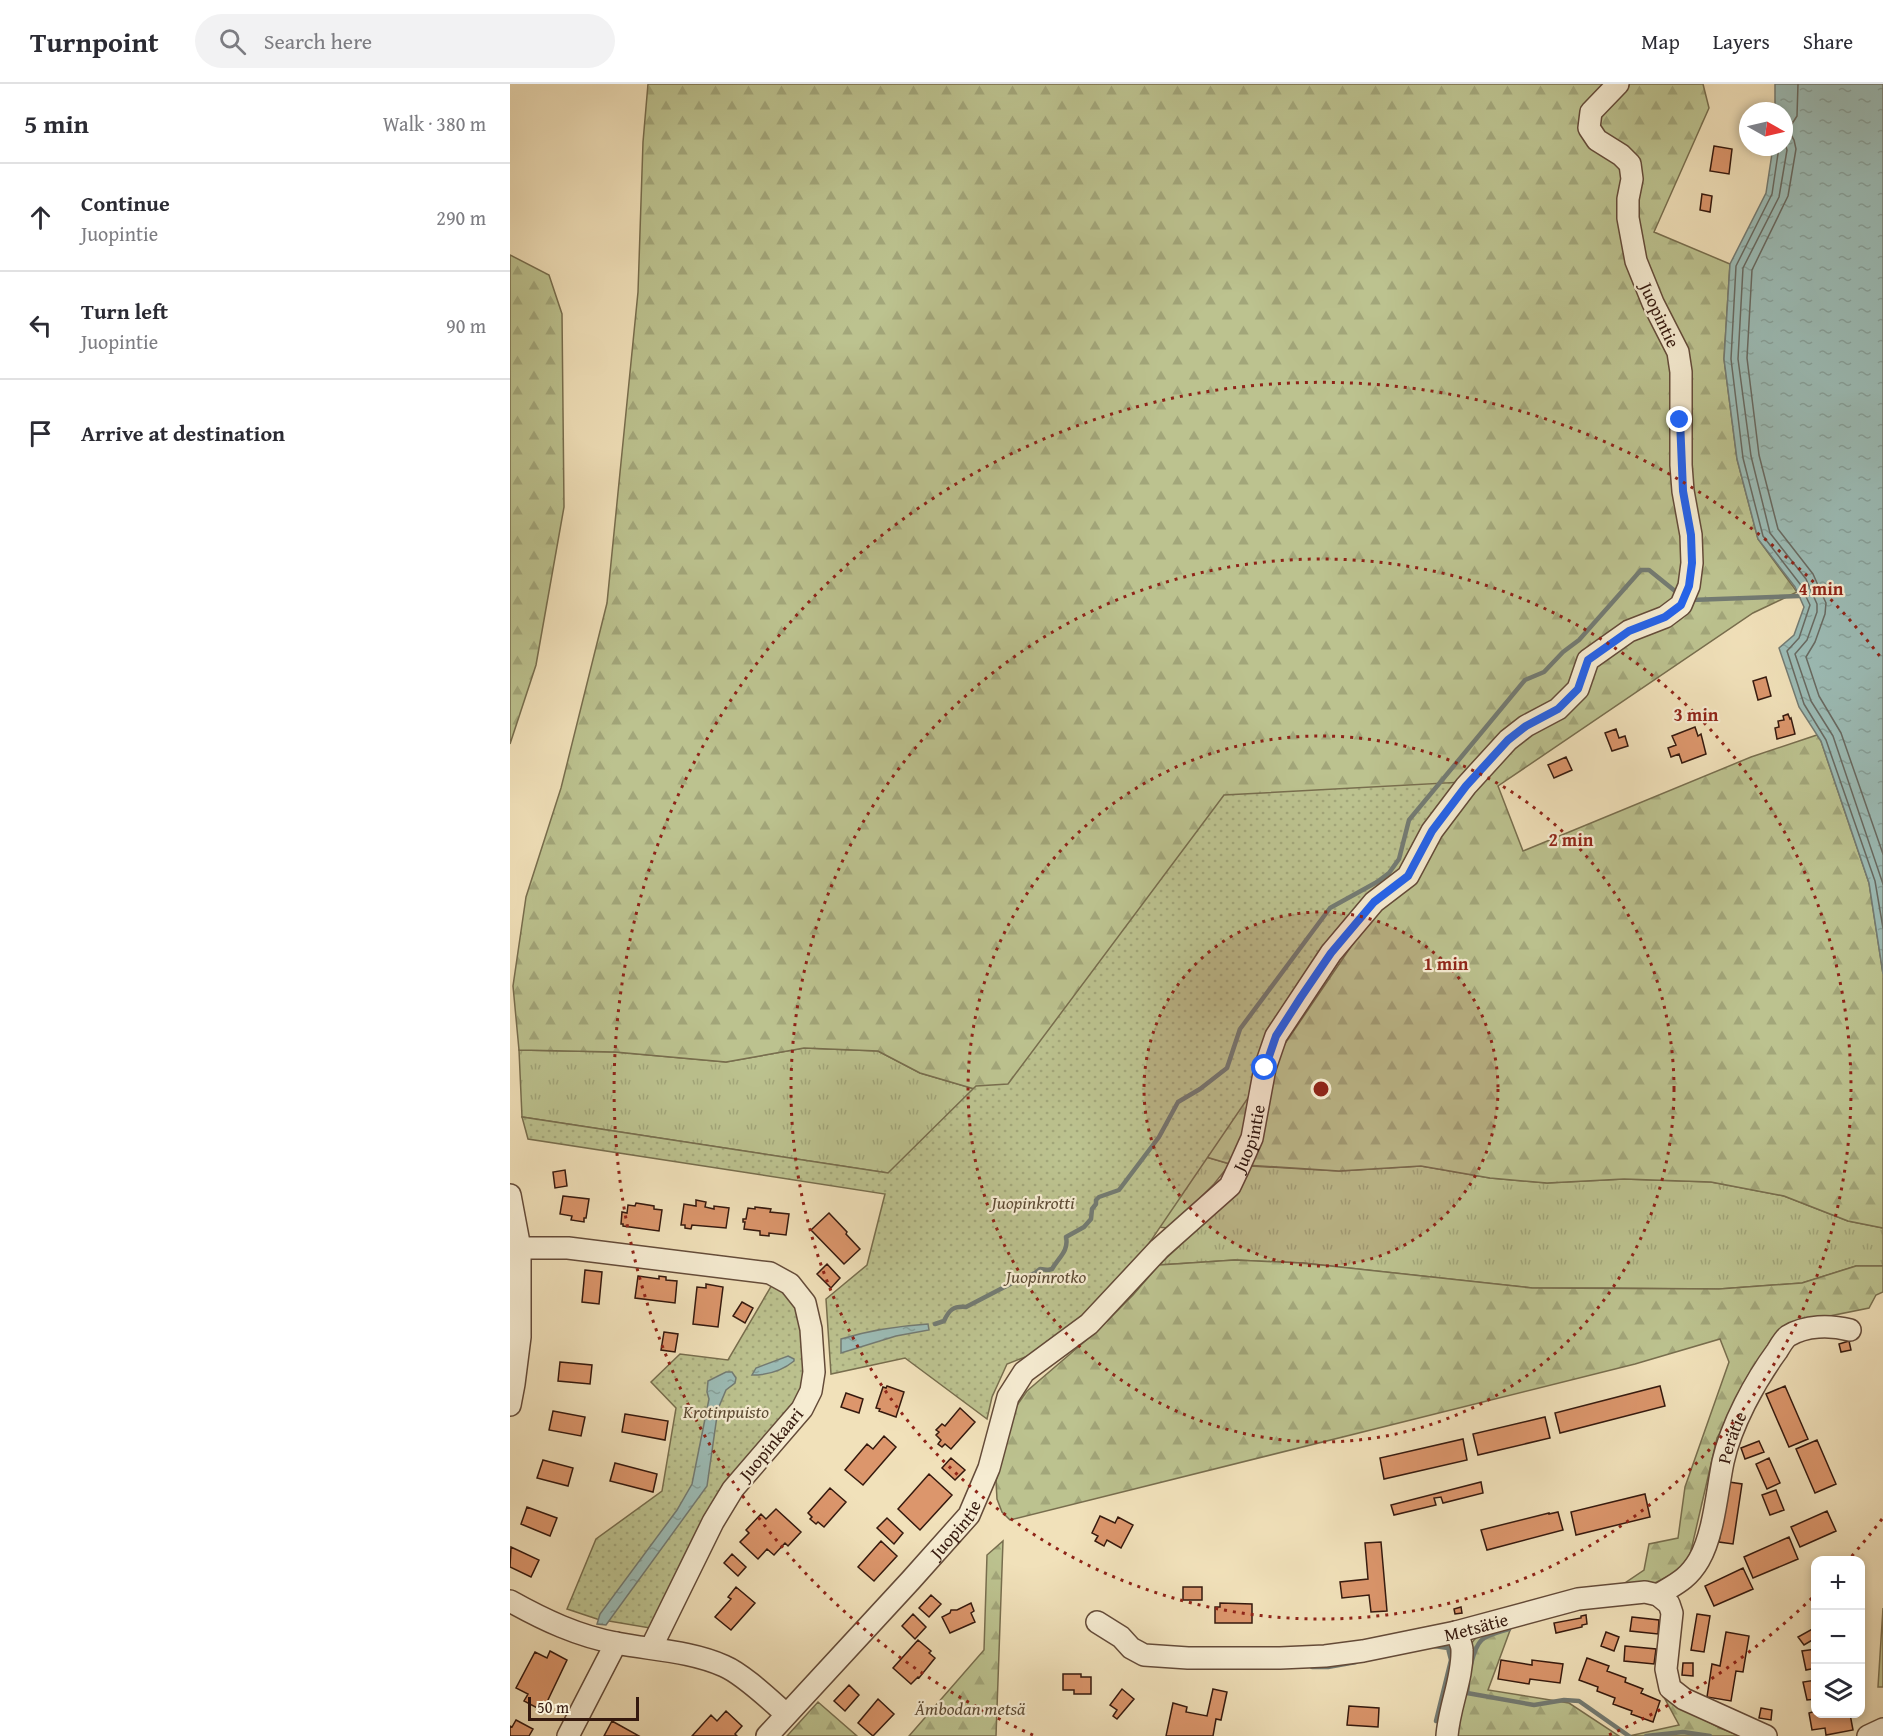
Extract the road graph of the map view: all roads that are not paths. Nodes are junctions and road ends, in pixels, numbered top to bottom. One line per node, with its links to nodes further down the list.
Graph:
1 (1618, 84): 12 (street, Juopintie)
2 (510, 1195): 3 (street)
3 (520, 1248): 5 (street); 11 (street, Juopinkaari)
4 (1850, 1330): 6 (street, Perätie)
5 (510, 1405)
6 (1658, 1595): 9 (street, Metsätie); 17 (street)
7 (510, 1601): 10 (street)
8 (1097, 1622): 9 (street, Metsätie)
9 (1456, 1632): 16 (street)
10 (616, 1643): 11 (street); 14 (street)
11 (651, 1648): 12 (street)
12 (786, 1714): 15 (street)
13 (1883, 1729): 18 (street)
14 (568, 1736)
15 (767, 1736)
16 (1447, 1736)
17 (1766, 1736)
18 (1868, 1736)

